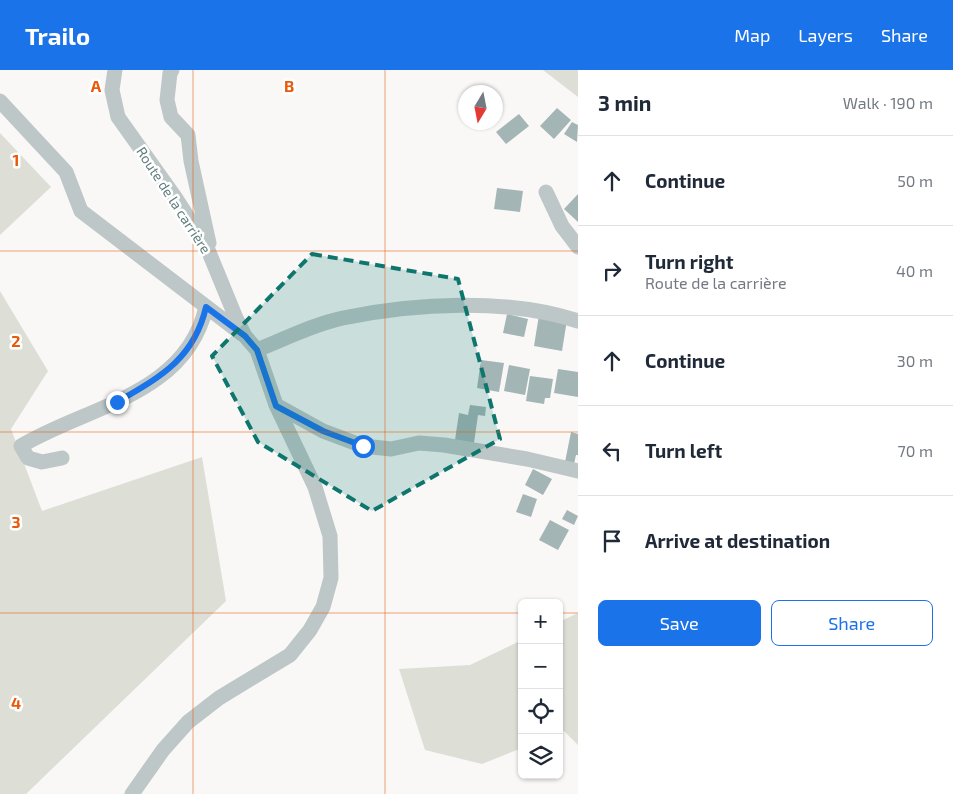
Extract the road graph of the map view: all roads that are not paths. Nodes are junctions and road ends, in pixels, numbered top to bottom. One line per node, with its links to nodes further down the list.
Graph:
1 (115, 70): 6 (street, Route de la carrière)
2 (172, 70): 6 (street)
3 (0, 101): 7 (street)
4 (546, 192): 5 (street)
5 (578, 247)
6 (212, 260): 9 (street, Route de la carrière)
7 (206, 307): 9 (street); 12 (street)
8 (578, 321): 10 (street)
9 (245, 336): 10 (street, Route de la carrière)
10 (257, 350): 11 (street, Route de la carrière)
11 (276, 406): 13 (street); 14 (street, Route de la carrière)
12 (62, 458)
13 (578, 471)
14 (132, 794)

